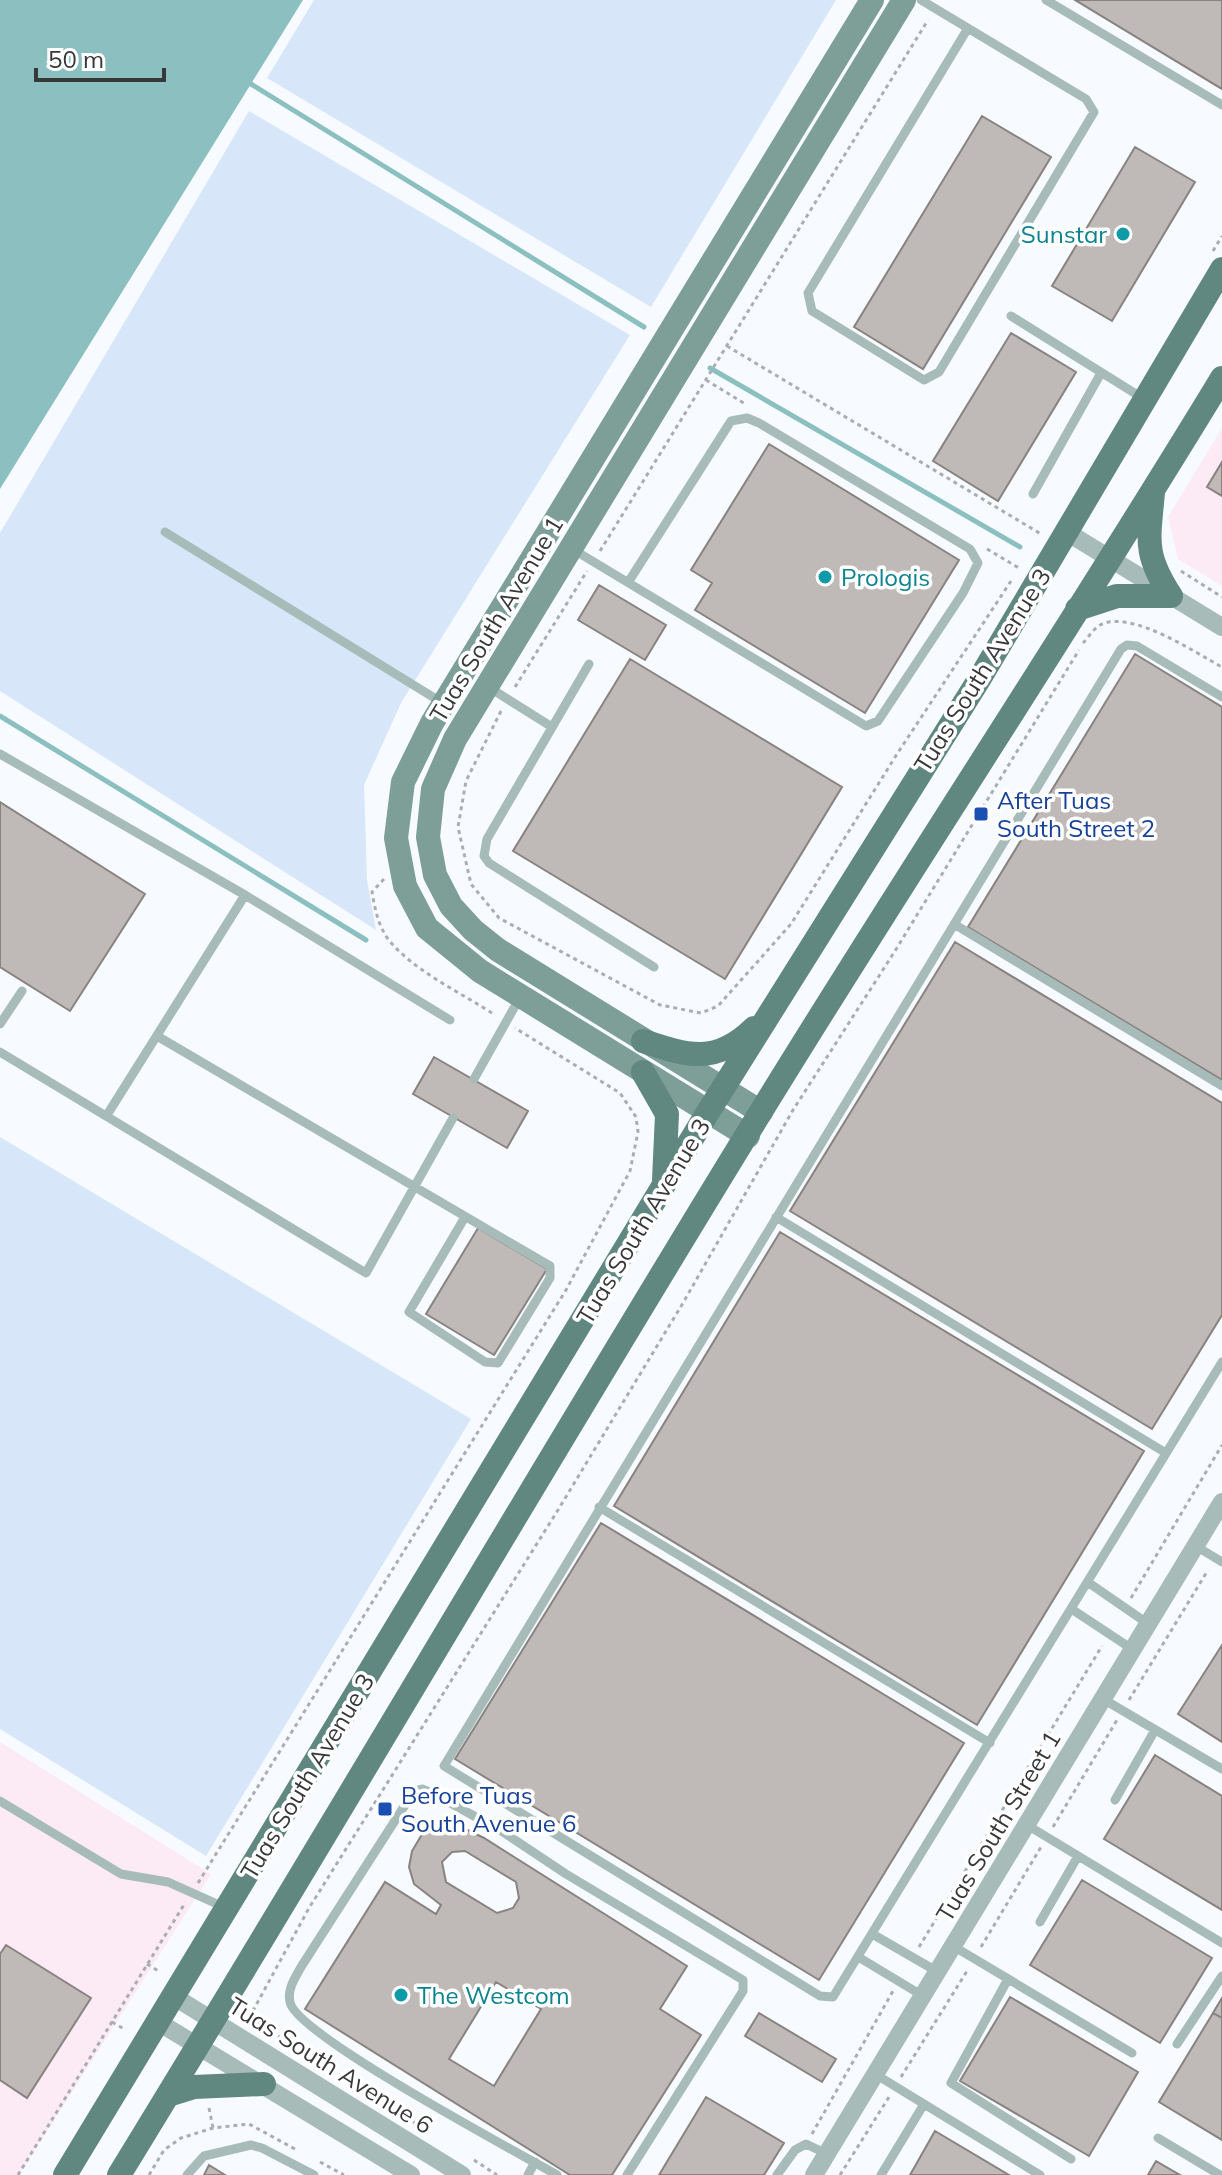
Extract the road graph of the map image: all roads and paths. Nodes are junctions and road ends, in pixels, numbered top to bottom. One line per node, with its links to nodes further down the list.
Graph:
1 (872, 0): 32 (main road, Tuas South Avenue 1)
2 (904, 0): 19 (main road, Tuas South Avenue 1)
3 (921, 0): 5 (lane)
4 (1046, 0): 6 (lane)
5 (968, 28): 5 (lane)
6 (1222, 105)
7 (1222, 269): 12 (main road, Tuas South Avenue 3)
8 (1011, 316): 10 (lane)
9 (727, 346): 17 (path)
10 (1101, 373): 12 (lane); 14 (lane)
11 (1222, 378): 13 (main road, Tuas South Avenue 3)
12 (1144, 399): 15 (main road, Tuas South Avenue 3)
13 (1153, 489): 21 (main road, Tuas South Avenue 3); 24 (main road)
14 (1033, 494)
15 (1056, 528): 17 (path); 21 (street); 41 (main road, Tuas South Avenue 3)
16 (165, 532): 32 (lane)
17 (1041, 534): 18 (path)
18 (1034, 546)
19 (571, 548): 23 (lane); 30 (main road, Tuas South Avenue 1)
20 (1027, 557): 40 (path)
21 (1109, 557): 24 (street); 26 (main road, Tuas South Avenue 3)
22 (1174, 566): 25 (path)
23 (629, 581): 23 (lane)
24 (1171, 596): 26 (main road); 27 (street)
25 (1222, 597)
26 (1077, 609): 52 (main road, Tuas South Avenue 3)
27 (1222, 627)
28 (589, 664): 33 (lane)
29 (1222, 667): 116 (path)
30 (487, 686): 33 (lane); 45 (main road, Tuas South Avenue 1)
31 (1222, 697): 36 (lane)
32 (444, 704): 39 (main road, Tuas South Avenue 1)
33 (552, 727): 37 (lane)
34 (0, 754): 35 (lane)
35 (245, 895): 42 (lane); 44 (lane)
36 (954, 924): 49 (lane); 60 (lane)
37 (654, 967)
38 (22, 991): 43 (lane)
39 (520, 996): 47 (main road, Tuas South Avenue 1); 48 (lane)
40 (701, 1013)
41 (770, 1013): 45 (main road); 50 (main road, Tuas South Avenue 3)
42 (450, 1020)
43 (0, 1024)
44 (157, 1036): 53 (lane); 57 (lane)
45 (643, 1041): 50 (main road, Tuas South Avenue 1)
46 (0, 1052): 53 (lane)
47 (643, 1072): 51 (main road, Tuas South Avenue 1); 58 (main road)
48 (474, 1079)
49 (1222, 1086)
50 (722, 1090): 51 (main road, Tuas South Avenue 3); 52 (main road, Tuas South Avenue 1)
51 (708, 1112): 56 (main road, Tuas South Avenue 1); 58 (main road, Tuas South Avenue 3)
52 (761, 1112): 56 (main road, Tuas South Avenue 3)
53 (107, 1115): 57 (lane)
54 (636, 1117): 86 (path)
55 (453, 1118): 57 (lane)
56 (748, 1136): 103 (main road, Tuas South Avenue 3)
57 (413, 1188): 59 (lane)
58 (663, 1190): 87 (main road, Tuas South Avenue 3)
59 (465, 1217): 59 (lane)
60 (776, 1217): 63 (lane); 67 (lane)
61 (1222, 1362): 63 (lane)
62 (1222, 1445): 64 (path)
63 (1166, 1453): 70 (lane)
64 (1217, 1455): 65 (path); 71 (path)
65 (1222, 1458)
66 (1222, 1502): 68 (street, Tuas South Street 1)
67 (599, 1507): 79 (lane); 93 (lane)
68 (1194, 1545): 69 (lane); 73 (street, Tuas South Street 1)
69 (1219, 1560): 77 (path)
70 (1089, 1583): 71 (lane); 72 (lane)
71 (1125, 1608): 73 (lane)
72 (1073, 1610): 74 (lane); 79 (lane)
73 (1147, 1623): 75 (street, Tuas South Street 1)
74 (1109, 1634): 75 (lane); 92 (path)
75 (1132, 1649): 76 (street, Tuas South Street 1)
76 (1103, 1699): 77 (lane); 83 (street, Tuas South Street 1)
77 (1123, 1710): 78 (lane); 84 (path)
78 (1155, 1730): 80 (lane); 81 (lane)
79 (990, 1743): 89 (lane)
80 (1222, 1769)
81 (1115, 1800)
82 (0, 1801): 86 (lane)
83 (1027, 1825): 84 (lane); 91 (street, Tuas South Street 1)
84 (1047, 1837): 85 (lane); 94 (path)
85 (1078, 1856): 88 (lane); 90 (lane)
86 (192, 1892): 87 (lane); 95 (path)
87 (226, 1908): 101 (main road, Tuas South Avenue 3)
88 (1040, 1922)
89 (874, 1935): 92 (lane); 93 (lane)
90 (1222, 1943)
91 (953, 1946): 94 (lane); 97 (street, Tuas South Street 1)
92 (913, 1957): 97 (lane)
93 (860, 1958): 100 (lane)
94 (974, 1959): 99 (lane); 112 (path)
95 (147, 1964): 96 (path); 104 (path)
96 (160, 1972)
97 (938, 1972): 102 (street, Tuas South Street 1)
98 (1222, 1976): 107 (lane)
99 (1008, 1979): 109 (lane); 120 (lane)
100 (899, 1982): 102 (lane); 118 (path)
101 (173, 1996): 103 (street, Tuas South Avenue 6); 105 (main road, Tuas South Avenue 3)
102 (923, 1996): 110 (street, Tuas South Street 1)
103 (214, 2020): 108 (main road, Tuas South Avenue 3); 122 (street, Tuas South Avenue 6)
104 (112, 2022): 106 (path); 123 (path)
105 (158, 2022): 108 (street); 124 (main road, Tuas South Avenue 3)
106 (126, 2030)
107 (1177, 2044)
108 (198, 2045): 111 (street); 113 (main road, Tuas South Avenue 3)
109 (1132, 2053)
110 (875, 2074): 112 (lane); 119 (street, Tuas South Street 1)
111 (264, 2084): 113 (main road); 129 (street)
112 (895, 2087): 115 (lane); 136 (path)
113 (168, 2095): 125 (main road, Tuas South Avenue 3)
114 (207, 2096): 126 (path)
115 (924, 2104): 137 (lane); 138 (lane)
116 (422, 2127)
117 (1158, 2138): 139 (lane)
118 (806, 2144): 119 (lane); 134 (lane)
119 (827, 2154): 135 (street, Tuas South Street 1)
120 (1071, 2159)
121 (535, 2162): 131 (lane); 132 (lane); 133 (lane)
122 (467, 2167): 130 (path)
123 (18, 2175)
124 (65, 2175)
125 (119, 2175)
126 (149, 2175)
127 (187, 2175): 128 (lane)
128 (314, 2175)
129 (411, 2175)
130 (497, 2175)
131 (528, 2175)
132 (557, 2175)
133 (627, 2175)
134 (777, 2175)
135 (814, 2175)
136 (840, 2175)
137 (881, 2175)
138 (1040, 2175)
139 (1220, 2175)

